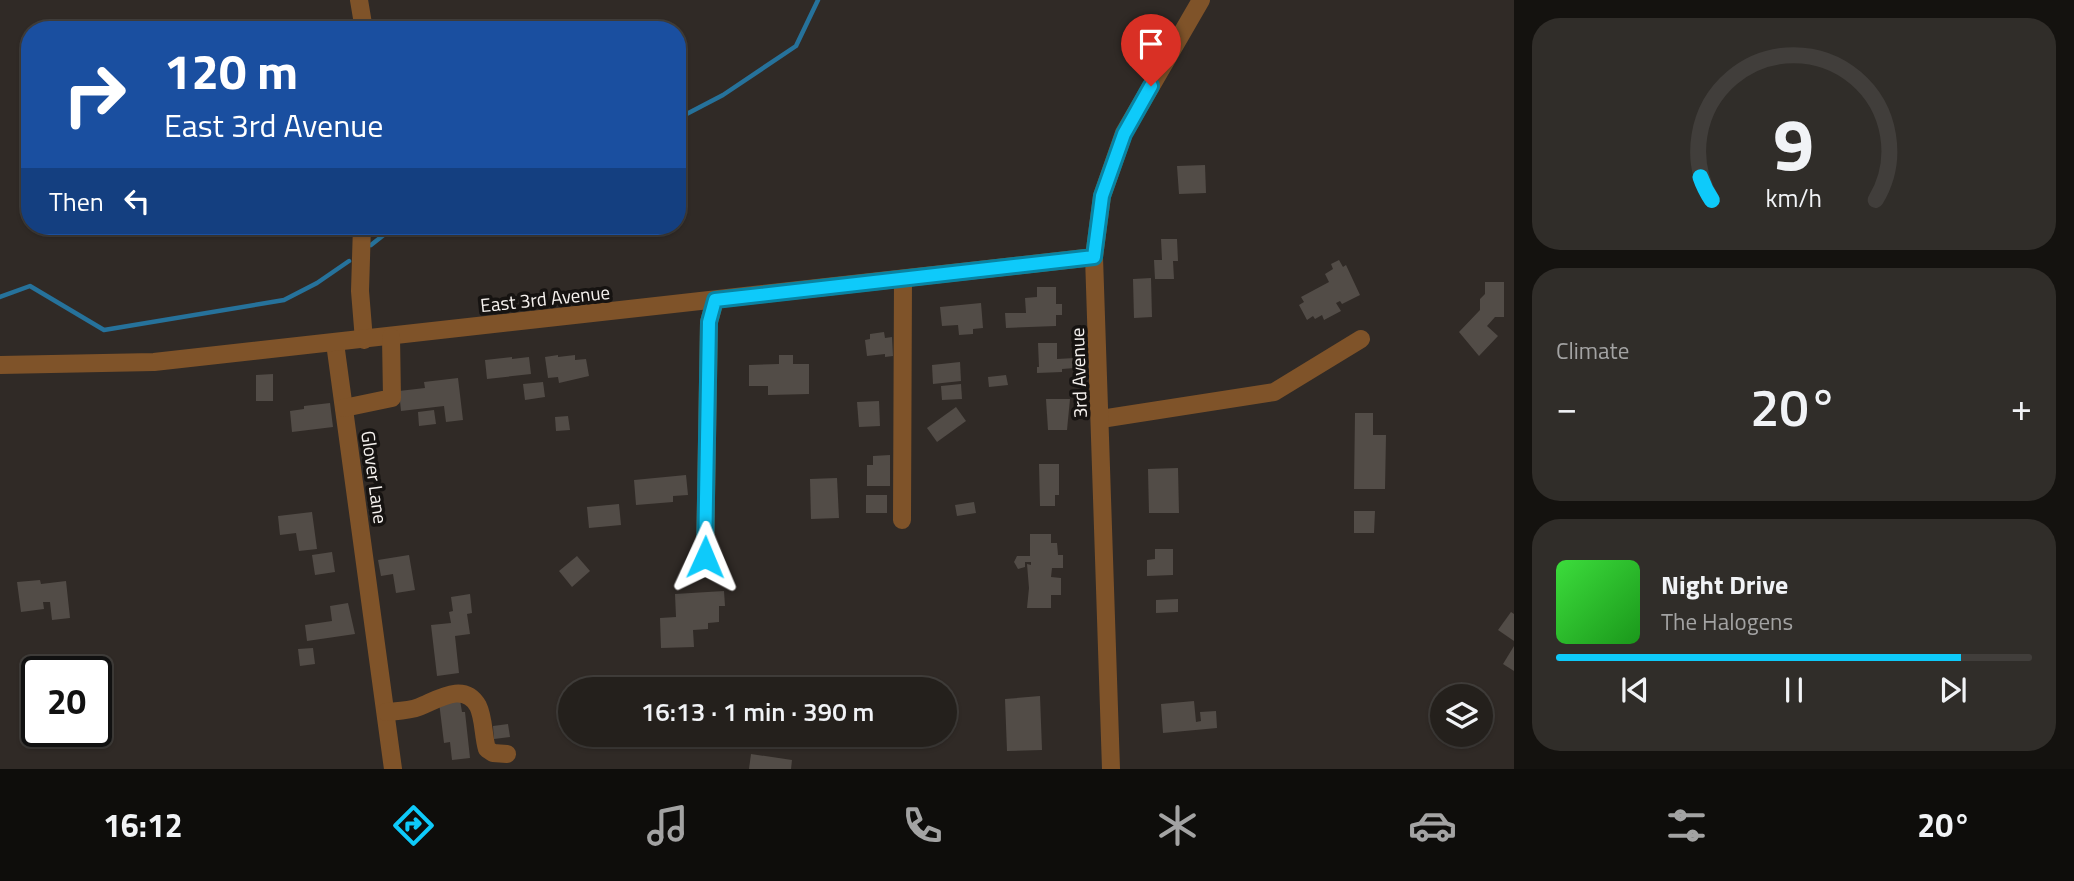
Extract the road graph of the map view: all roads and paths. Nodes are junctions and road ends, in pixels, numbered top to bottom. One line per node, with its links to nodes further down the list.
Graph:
1 (359, 0): 3 (street)
2 (1201, 0): 5 (street, 3rd Avenue)
3 (362, 21)
4 (362, 235): 10 (street)
5 (1094, 257): 6 (street, East 3rd Avenue); 14 (street, 3rd Avenue)
6 (903, 279): 7 (street, East 3rd Avenue); 15 (street)
7 (715, 300): 8 (street, East 3rd Avenue); 16 (street)
8 (391, 337): 10 (street, East 3rd Avenue); 13 (street)
9 (1361, 339): 14 (street)
10 (364, 340): 11 (street, East 3rd Avenue)
11 (335, 343): 12 (street, East 3rd Avenue); 13 (street, Glover Lane)
12 (0, 365)
13 (345, 408): 17 (street, Glover Lane)
14 (1101, 419): 20 (street, 3rd Avenue)
15 (902, 520)
16 (705, 557)
17 (386, 712): 18 (street); 19 (street, Glover Lane)
18 (507, 754)
19 (393, 769)
20 (1111, 769)

